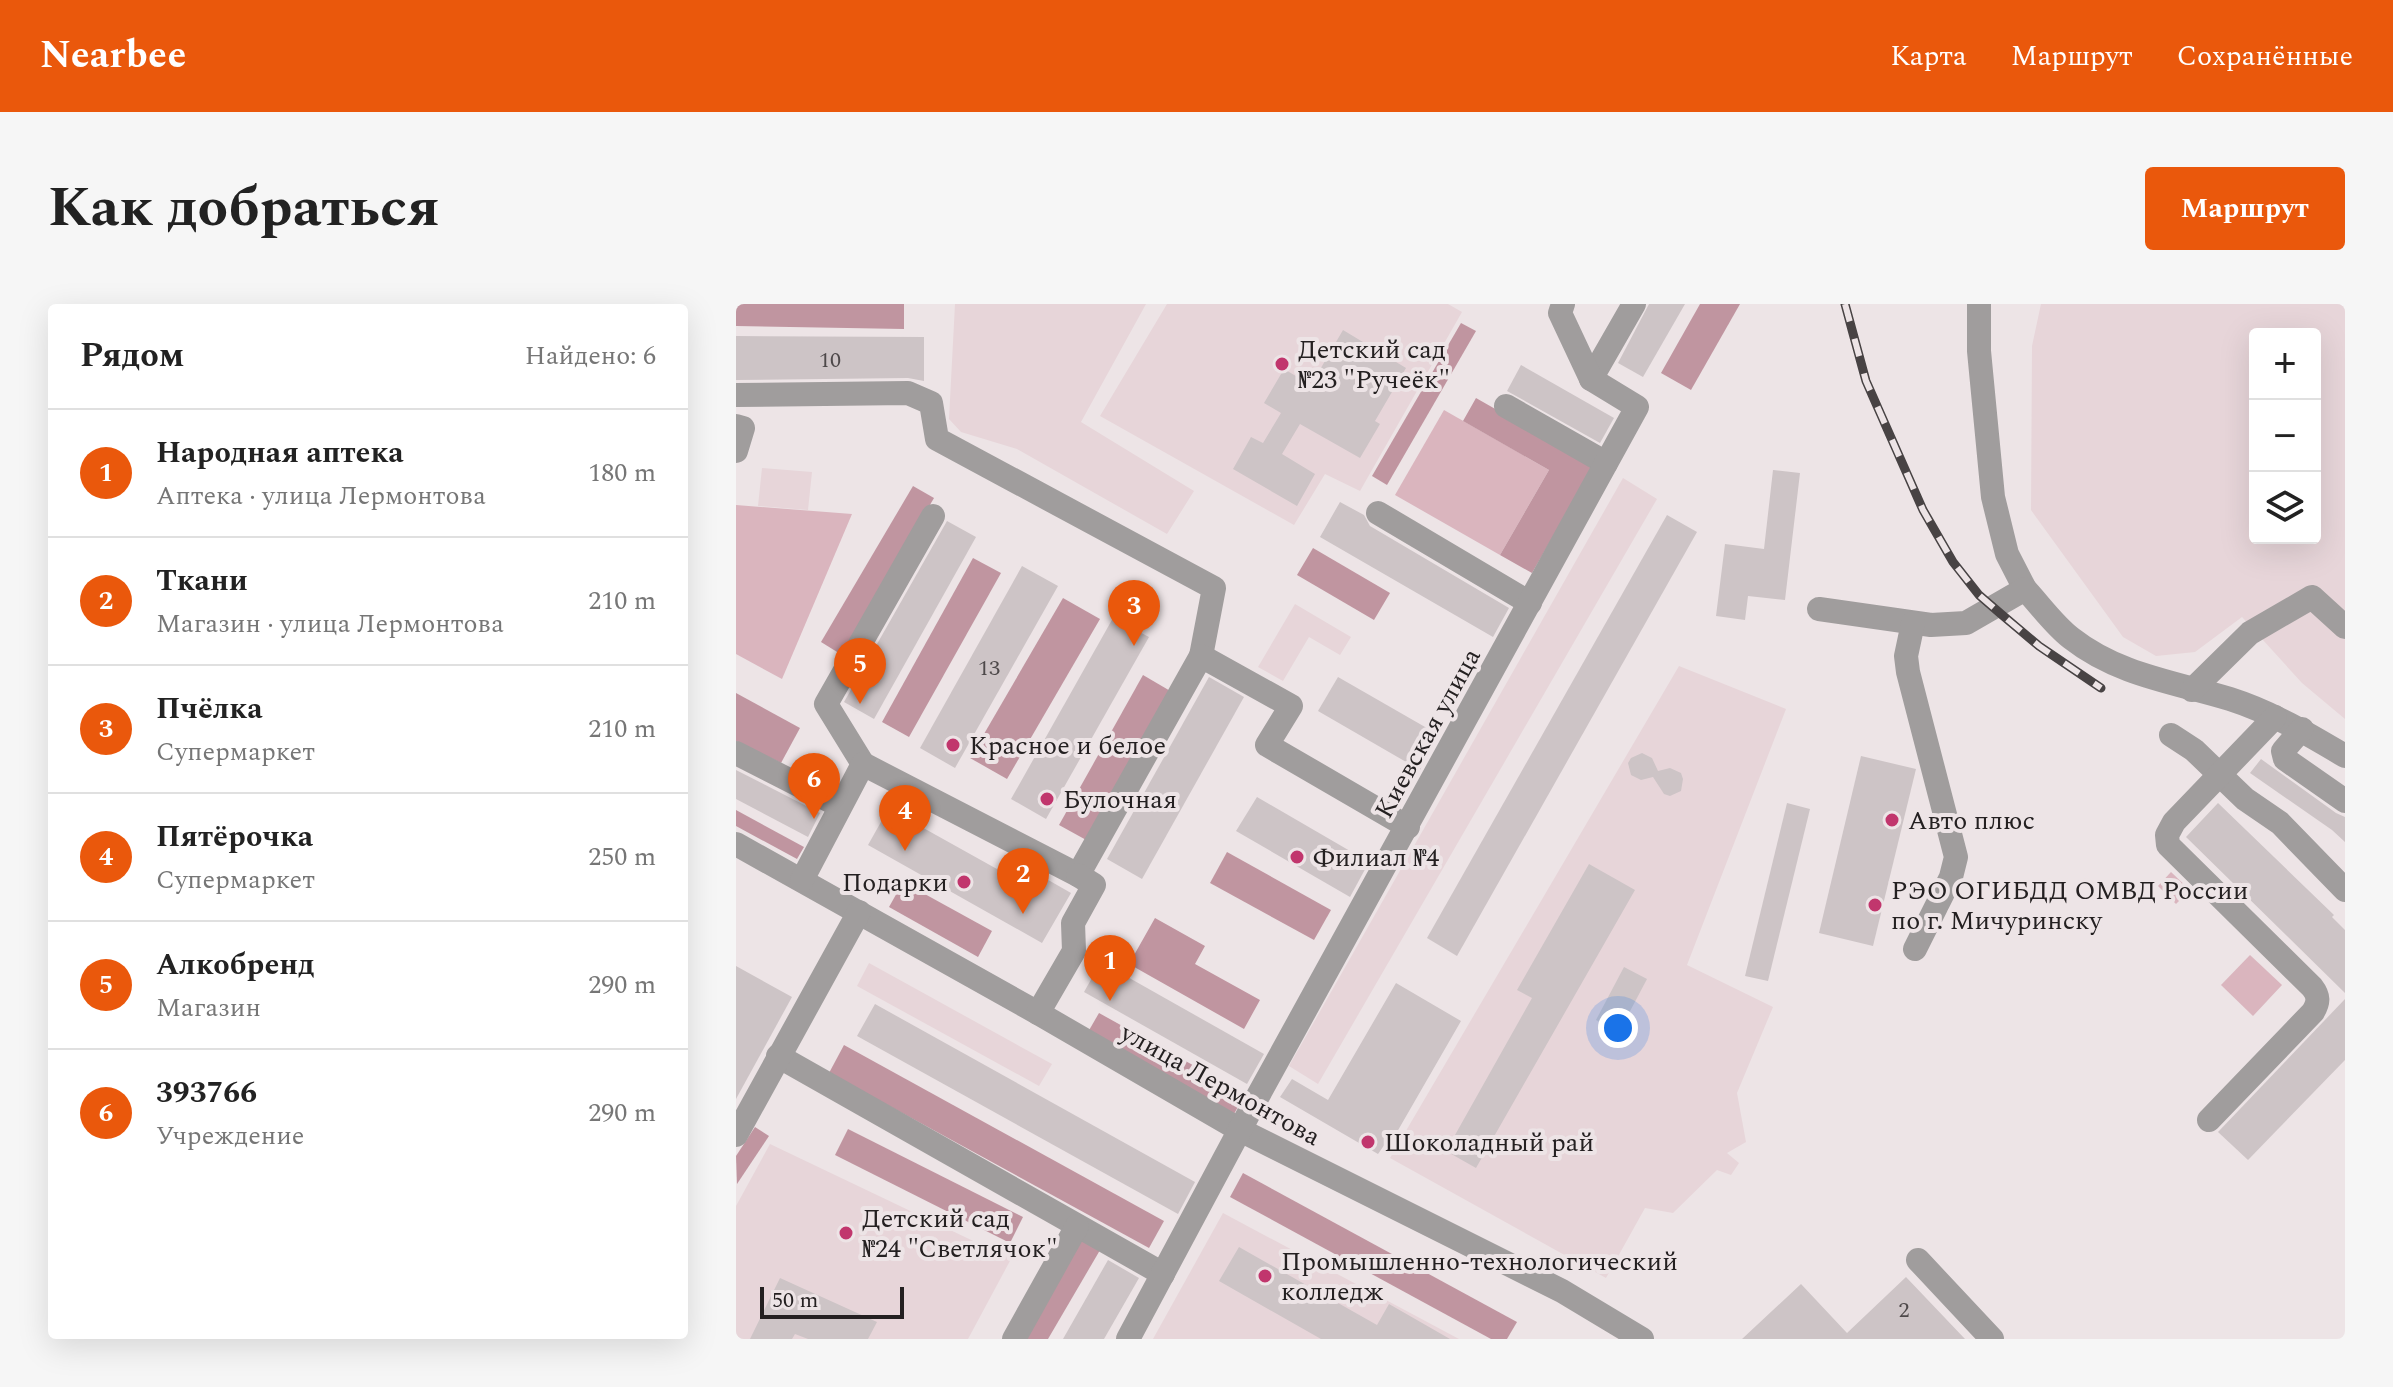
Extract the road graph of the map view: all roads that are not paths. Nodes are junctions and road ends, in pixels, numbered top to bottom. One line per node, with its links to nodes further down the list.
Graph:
1 (1563, 304): 4 (street)
2 (1634, 304): 4 (street)
3 (1979, 304): 12 (street)
4 (1591, 379): 9 (street, Киевская улица)
5 (736, 395): 17 (street)
6 (1506, 406): 9 (street)
7 (736, 426): 8 (street)
8 (736, 451)
9 (1606, 463): 13 (street, Киевская улица)
10 (1378, 513): 13 (street)
11 (933, 516): 24 (street)
12 (2025, 589): 15 (street); 18 (street)
13 (1530, 603): 28 (street, Киевская улица)
14 (1819, 609): 15 (street)
15 (1913, 623): 34 (street)
16 (2345, 627): 18 (street)
17 (1201, 656): 28 (street); 30 (street)
18 (2192, 690): 19 (street)
19 (2275, 717): 20 (street); 25 (street)
20 (2302, 729): 23 (street); 26 (street)
21 (2171, 735): 25 (street)
22 (736, 753): 27 (street)
23 (2345, 756)
24 (863, 764): 27 (street); 30 (street)
25 (2220, 775): 32 (street); 37 (street)
26 (2345, 801)
27 (840, 806): 31 (street)
28 (1408, 827): 38 (street, Киевская улица)
29 (739, 851): 31 (street, улица Лермонтова)
30 (1078, 875): 35 (street)
31 (802, 880): 33 (street, улица Лермонтова)
32 (2345, 890)
33 (859, 912): 35 (street, улица Лермонтова); 36 (street)
34 (1915, 949)
35 (1038, 1013): 38 (street, улица Лермонтова)
36 (778, 1056): 39 (street); 40 (street)
37 (2209, 1120)
38 (1240, 1130): 42 (street, Киевская улица); 45 (street, улица Лермонтова)
39 (736, 1135)
40 (1077, 1226): 42 (street); 43 (street)
41 (1918, 1260): 46 (street)
42 (1163, 1274): 44 (street, Киевская улица)
43 (1014, 1339)
44 (1128, 1339)
45 (1642, 1339)
46 (1992, 1339)

